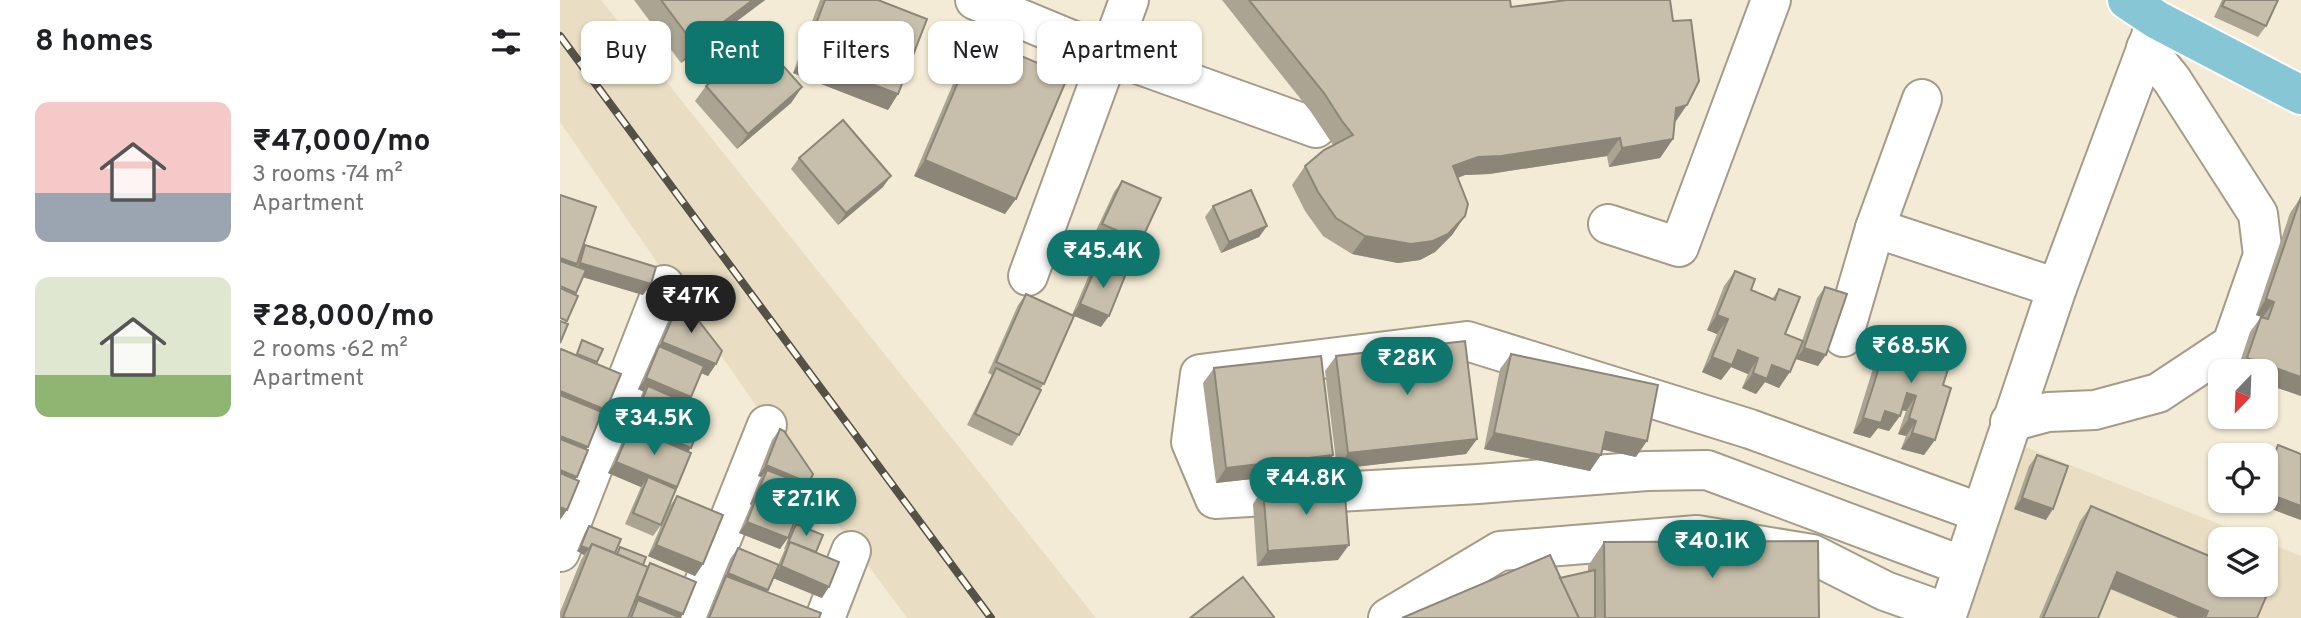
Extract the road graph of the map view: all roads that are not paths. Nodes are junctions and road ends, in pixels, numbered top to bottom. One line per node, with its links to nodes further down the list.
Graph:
1 (975, 0): 6 (street)
2 (1129, 0): 4 (street)
3 (1771, 0): 12 (street)
4 (1122, 21)
5 (2143, 23): 9 (main road); 16 (street); 18 (street)
6 (1037, 25)
7 (1099, 84): 14 (street)
8 (1194, 84): 11 (street)
9 (2301, 95)
10 (1922, 99): 13 (street)
11 (1316, 128)
12 (1608, 224)
13 (1875, 228): 16 (street); 17 (street)
14 (1028, 276)
15 (664, 285): 22 (street)
16 (2057, 288): 18 (street)
17 (1843, 337)
18 (2010, 422): 20 (street)
19 (767, 425): 26 (street)
20 (1981, 513): 23 (street); 23 (street)
21 (851, 551): 27 (street)
22 (560, 552)
23 (1964, 566): 25 (street)
24 (1879, 604): 25 (street); 28 (street)
25 (1947, 615)
26 (690, 618)
27 (825, 618)
28 (1388, 618)

